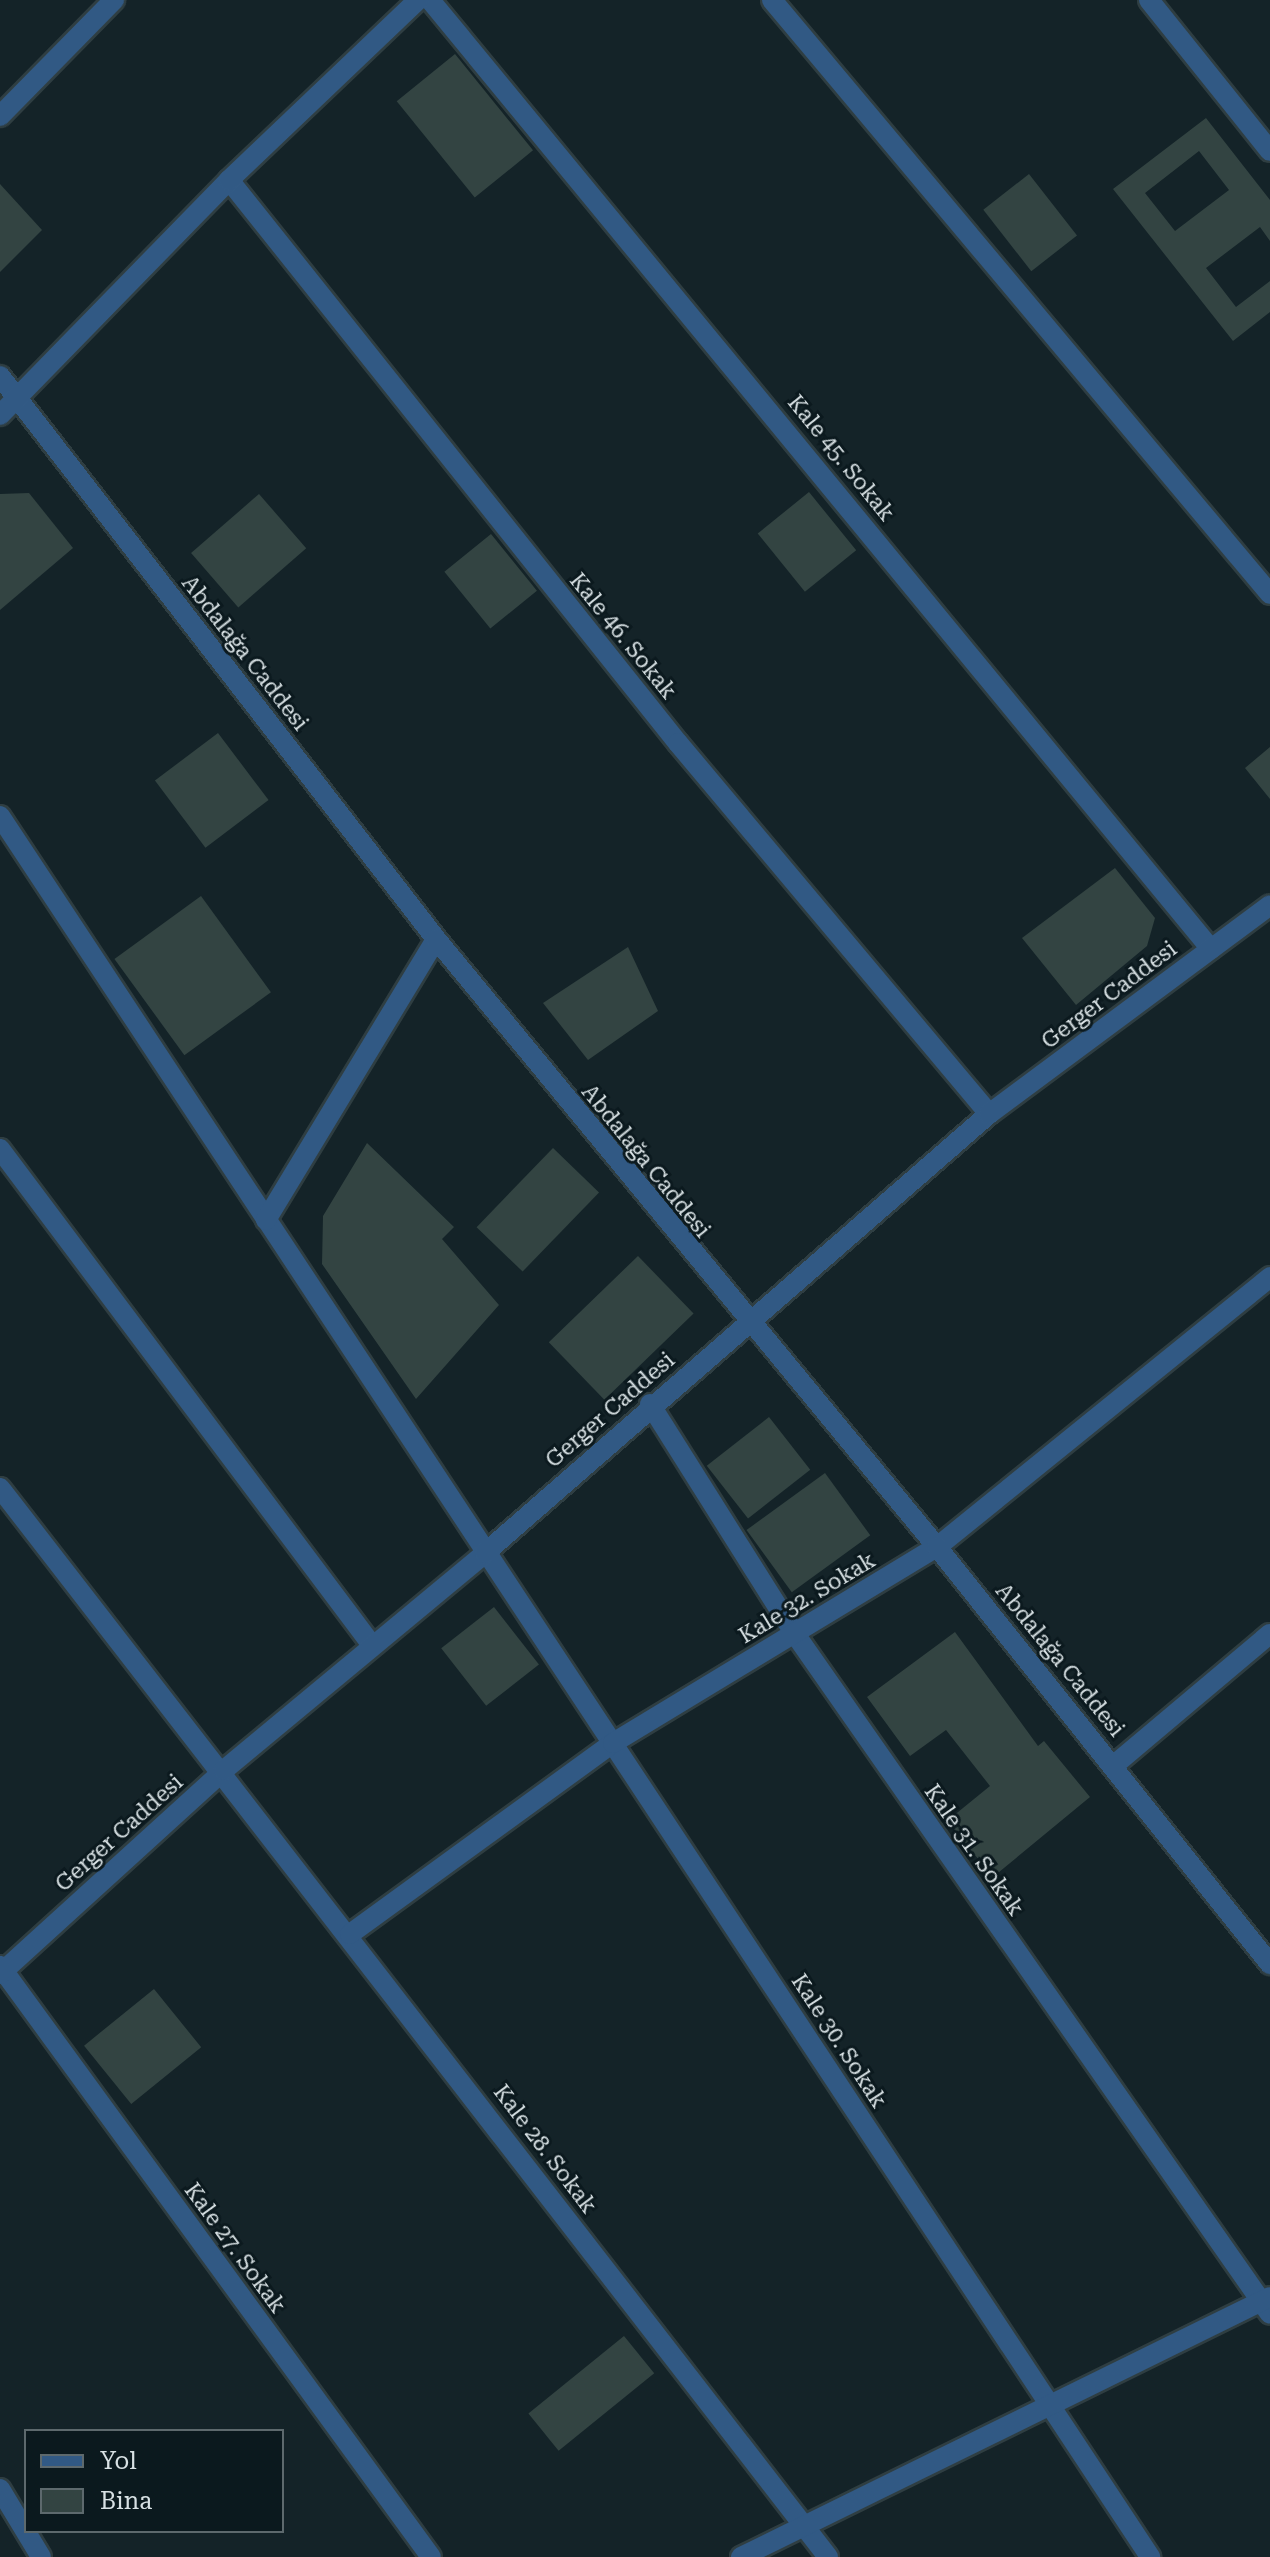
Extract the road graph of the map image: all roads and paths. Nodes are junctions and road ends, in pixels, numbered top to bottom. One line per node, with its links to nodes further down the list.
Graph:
1 (114, 0): 6 (street)
2 (418, 0): 8 (street)
3 (430, 0): 16 (street, Kale 45. Sokak)
4 (772, 0): 12 (street)
5 (1149, 0): 7 (street)
6 (0, 116)
7 (1270, 151)
8 (229, 180): 10 (street); 17 (street, Kale 46. Sokak)
9 (0, 376): 10 (street, Abdalağa Caddesi)
10 (18, 398): 11 (street); 15 (street, Abdalağa Caddesi)
11 (0, 415)
12 (1270, 594)
13 (0, 816): 19 (street, Kale 30. Sokak)
14 (1270, 905): 16 (street, Gerger Caddesi)
15 (436, 939): 19 (street); 21 (street, Abdalağa Caddesi)
16 (1211, 949): 17 (street, Gerger Caddesi)
17 (989, 1114): 21 (street, Gerger Caddesi)
18 (0, 1149): 28 (street)
19 (266, 1220): 25 (street, Kale 30. Sokak)
20 (1270, 1277): 24 (street, Kale 32. Sokak)
21 (748, 1325): 22 (street, Gerger Caddesi); 24 (street, Abdalağa Caddesi)
22 (650, 1404): 25 (street, Gerger Caddesi); 26 (street, Kale 31. Sokak)
23 (0, 1488): 31 (street, Kale 28. Sokak)
24 (937, 1547): 26 (street, Kale 32. Sokak); 30 (street, Abdalağa Caddesi)
25 (485, 1553): 28 (street, Gerger Caddesi); 29 (street, Kale 30. Sokak)
26 (795, 1634): 29 (street, Kale 32. Sokak); 35 (street, Kale 31. Sokak)
27 (1270, 1634): 30 (street)
28 (371, 1644): 31 (street, Gerger Caddesi)
29 (613, 1743): 32 (street, Kale 32. Sokak); 36 (street, Kale 30. Sokak)
30 (1113, 1766): 33 (street, Abdalağa Caddesi)
31 (224, 1770): 32 (street, Kale 28. Sokak); 34 (street, Gerger Caddesi)
32 (350, 1934): 38 (street, Kale 28. Sokak)
33 (1270, 1964)
34 (1, 1971): 42 (street, Kale 27. Sokak)
35 (1267, 2305): 36 (street)
36 (1052, 2407): 38 (street); 45 (street, Kale 30. Sokak)
37 (0, 2489): 39 (street)
38 (804, 2526): 43 (street); 44 (street, Kale 28. Sokak)
39 (24, 2529)
40 (27, 2533): 41 (street)
41 (41, 2557)
42 (431, 2557)
43 (741, 2557)
44 (828, 2557)
45 (1150, 2557)

